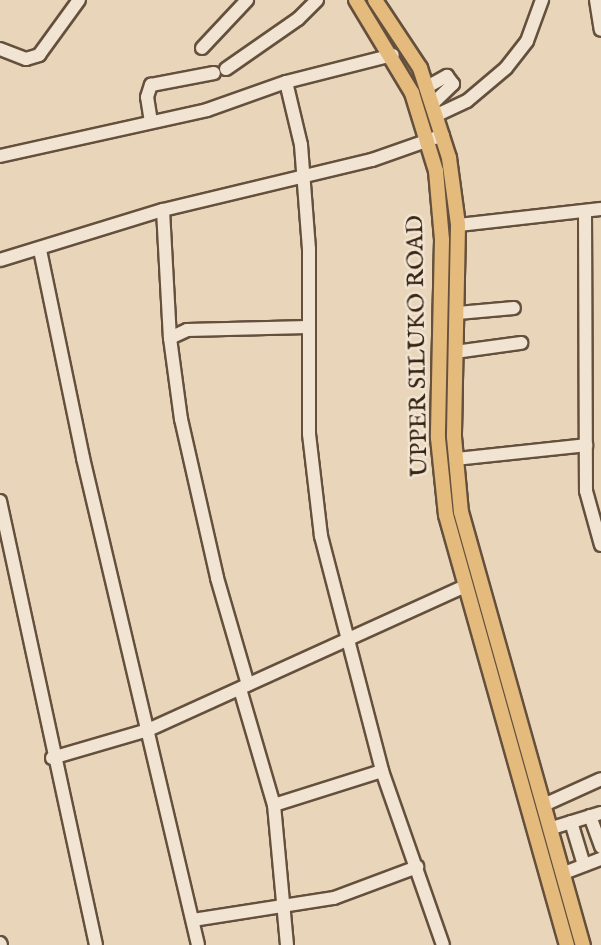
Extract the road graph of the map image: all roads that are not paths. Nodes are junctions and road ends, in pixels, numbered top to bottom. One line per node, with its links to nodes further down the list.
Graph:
1 (79, 0): 12 (street)
2 (247, 0): 11 (street)
3 (317, 0): 17 (street)
4 (356, 0): 13 (main road, UPPER SILUKO ROAD)
5 (375, 0): 9 (main road, UPPER SILUKO ROAD)
6 (385, 0): 9 (main road)
7 (542, 0): 16 (street)
8 (596, 0): 10 (street)
9 (385, 15): 15 (main road, UPPER SILUKO ROAD)
10 (601, 30)
11 (202, 48)
12 (0, 49)
13 (393, 55): 14 (street); 19 (main road, UPPER SILUKO ROAD)
14 (286, 82): 17 (street); 21 (street)
15 (427, 87): 16 (main road, UPPER SILUKO ROAD); 16 (street)
16 (435, 109): 18 (main road, UPPER SILUKO ROAD)
17 (151, 122): 20 (street)
18 (443, 135): 19 (street); 25 (main road, UPPER SILUKO ROAD)
19 (427, 142): 21 (street); 38 (main road, UPPER SILUKO ROAD)
20 (0, 156)
21 (303, 178): 23 (street); 30 (street)
22 (601, 209): 24 (street)
23 (163, 210): 26 (street); 31 (street)
24 (585, 211): 25 (street); 34 (street)
25 (458, 225): 29 (main road, UPPER SILUKO ROAD)
26 (40, 250): 27 (street); 41 (street)
27 (0, 260)
28 (513, 308): 29 (street)
29 (458, 313): 33 (main road, UPPER SILUKO ROAD)
30 (308, 327): 31 (street); 39 (street)
31 (170, 338): 40 (street)
32 (521, 344): 33 (street)
33 (455, 352): 35 (main road, UPPER SILUKO ROAD)
34 (586, 445): 35 (street); 37 (street)
35 (456, 459): 45 (main road, UPPER SILUKO ROAD)
36 (0, 501): 42 (street)
37 (601, 545)
38 (463, 587): 39 (street); 61 (main road, UPPER SILUKO ROAD)
39 (347, 640): 40 (street); 43 (street)
40 (244, 687): 41 (street); 46 (street)
41 (148, 730): 42 (street); 56 (street)
42 (52, 758): 57 (street)
43 (382, 771): 46 (street); 53 (street)
44 (601, 779): 45 (street)
45 (546, 804): 49 (main road, UPPER SILUKO ROAD)
46 (274, 805): 55 (street)
47 (596, 815): 48 (street); 50 (street)
48 (571, 822): 49 (street); 52 (street)
49 (552, 828): 54 (main road, UPPER SILUKO ROAD)
50 (601, 847)
51 (601, 859): 52 (street)
52 (584, 865): 54 (street)
53 (417, 867): 55 (street); 60 (street)
54 (564, 873): 62 (main road, UPPER SILUKO ROAD)
55 (284, 906): 56 (street); 59 (street)
56 (193, 920): 58 (street)
57 (96, 945)
58 (198, 945)
59 (287, 945)
60 (443, 945)
61 (567, 945)
62 (583, 945)

